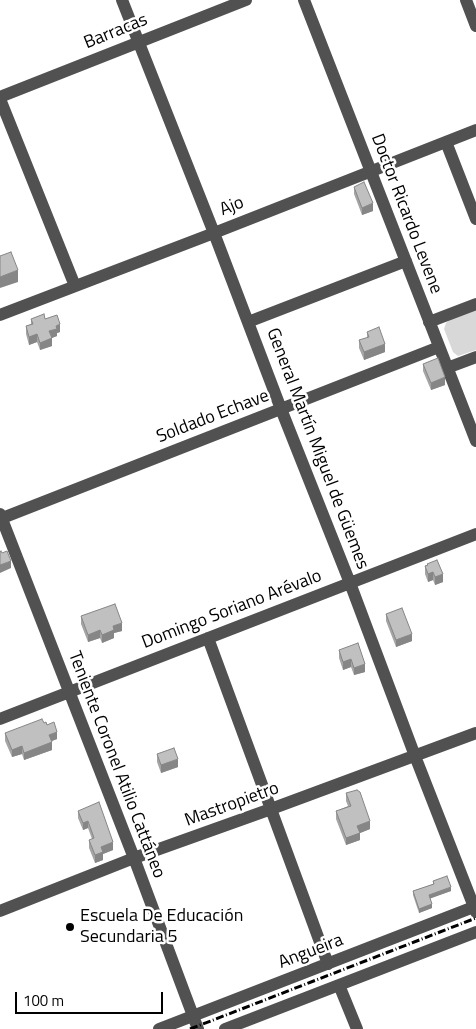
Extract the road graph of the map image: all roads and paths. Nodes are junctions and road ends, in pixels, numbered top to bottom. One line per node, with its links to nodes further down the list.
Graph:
1 (122, 0): 6 (street, General Martín Miguel de Güemes)
2 (246, 0): 6 (street, Barracas)
3 (304, 0): 10 (street, Doctor Ricardo Levene)
4 (466, 0): 5 (street)
5 (476, 26)
6 (138, 43): 7 (street, Barracas); 12 (street, General Martín Miguel de Güemes)
7 (0, 98): 14 (street)
8 (476, 130): 9 (street, Ajo)
9 (446, 142): 10 (street, Ajo); 11 (street)
10 (370, 171): 12 (street, Ajo); 13 (street, Doctor Ricardo Levene)
11 (476, 219)
12 (214, 233): 14 (street, Ajo); 17 (street, General Martín Miguel de Güemes)
13 (406, 262): 17 (street); 18 (street, Doctor Ricardo Levene)
14 (75, 286): 16 (street, Ajo)
15 (476, 304): 18 (street)
16 (0, 315)
17 (248, 322): 22 (street, General Martín Miguel de Güemes)
18 (429, 322): 19 (street, Doctor Ricardo Levene)
19 (439, 347): 21 (street, Doctor Ricardo Levene); 22 (street, Soldado Echave)
20 (476, 356): 21 (street)
21 (447, 368): 23 (street, Doctor Ricardo Levene)
22 (281, 409): 24 (street, Soldado Echave); 26 (street, General Martín Miguel de Güemes)
23 (476, 441)
24 (1, 517): 28 (street, Teniente Coronel Atilio Cattáneo)
25 (476, 534): 26 (street, Domingo Soriano Arévalo)
26 (350, 583): 27 (street, Domingo Soriano Arévalo); 31 (street, General Martín Miguel de Güemes)
27 (208, 638): 28 (street, Domingo Soriano Arévalo); 32 (street)
28 (69, 692): 29 (street, Domingo Soriano Arévalo); 33 (street, Teniente Coronel Atilio Cattáneo)
29 (0, 719)
30 (476, 733): 31 (street, Mastropietro)
31 (415, 756): 32 (street, Mastropietro); 34 (street, General Martín Miguel de Güemes)
32 (271, 809): 33 (street, Mastropietro); 37 (street)
33 (134, 858): 35 (street, Mastropietro); 39 (street, Teniente Coronel Atilio Cattáneo)
34 (475, 909): 37 (street, Angueira)
35 (0, 911)
36 (476, 932): 38 (street)
37 (328, 964): 39 (street, Angueira)
38 (339, 985): 42 (street); 43 (street)
39 (193, 1016): 40 (street, Angueira); 41 (street, Teniente Coronel Atilio Cattáneo)
40 (159, 1029)
41 (198, 1029)
42 (225, 1029)
43 (357, 1029)

